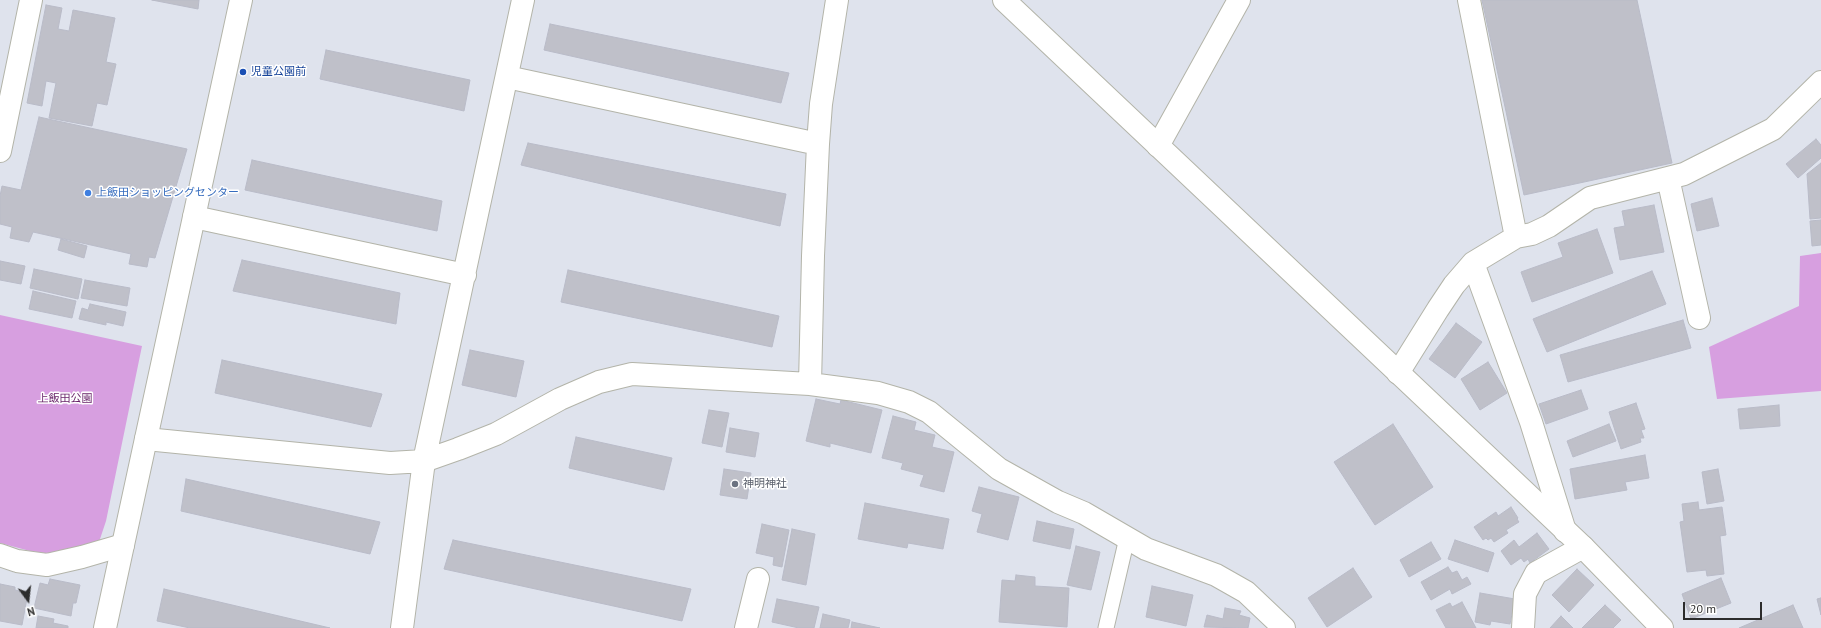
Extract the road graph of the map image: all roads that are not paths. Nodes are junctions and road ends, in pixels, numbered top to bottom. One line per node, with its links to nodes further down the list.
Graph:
1 (31, 0): 12 (street)
2 (241, 0): 14 (street)
3 (524, 0): 8 (street)
4 (837, 0): 10 (street)
5 (1004, 0): 11 (street)
6 (1239, 0): 11 (street)
7 (1469, 0): 15 (street)
8 (507, 77): 10 (street); 17 (street)
9 (1821, 82): 13 (street)
10 (818, 144): 20 (street)
11 (1158, 146): 19 (street)
12 (0, 151)
13 (1668, 178): 15 (street); 18 (street)
14 (194, 217): 17 (street); 21 (street)
15 (1516, 237): 16 (street)
16 (1473, 263): 19 (street); 23 (street)
17 (465, 275): 22 (street)
18 (1698, 318)
19 (1398, 373): 23 (street)
20 (810, 384): 22 (street); 24 (street)
21 (146, 439): 22 (street); 25 (street)
22 (424, 461): 30 (street)
23 (1565, 531): 26 (street)
24 (1127, 538): 32 (lane); 33 (street)
25 (123, 545): 27 (street); 29 (street)
26 (1583, 547): 34 (street); 35 (street)
27 (0, 555)
28 (758, 579): 31 (street)
29 (105, 628)
30 (402, 628)
31 (746, 628)
32 (1106, 628)
33 (1284, 628)
34 (1523, 628)
35 (1662, 628)

